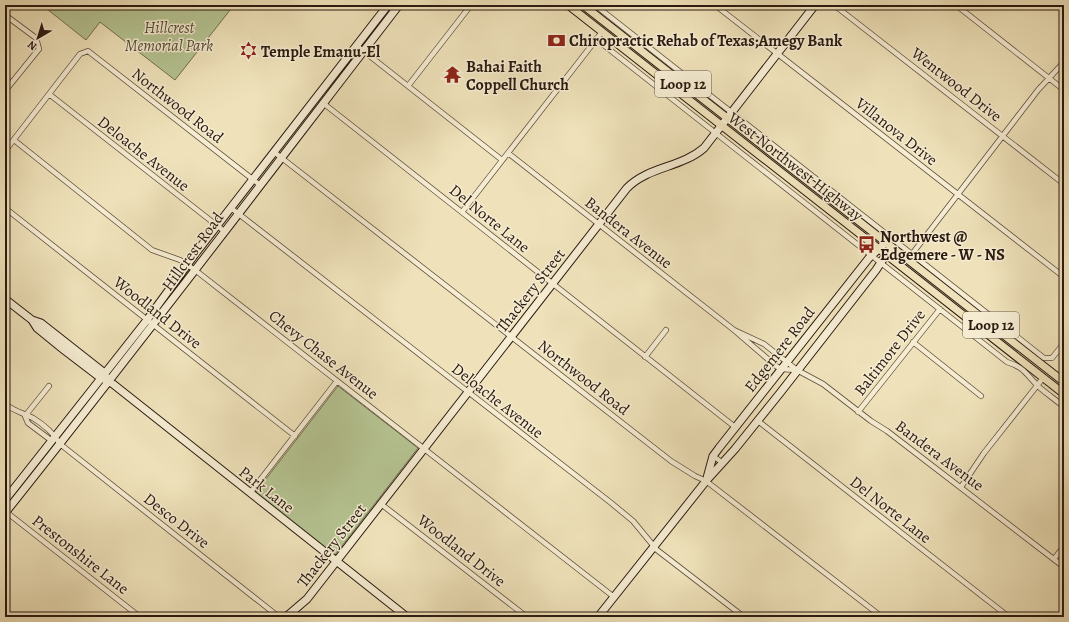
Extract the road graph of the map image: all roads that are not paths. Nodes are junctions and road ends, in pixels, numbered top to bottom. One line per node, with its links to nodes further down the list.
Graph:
1 (399, 5): 12 (street, Hillcrest Road)
2 (471, 5): 21 (street)
3 (568, 5): 14 (main road, West Northwest Highway / Loop 12)
4 (583, 5): 13 (main road, West Northwest Highway / Loop 12)
5 (595, 5): 27 (street)
6 (715, 5): 18 (street, Villanova Drive)
7 (815, 5): 18 (street, Thackery Street)
8 (834, 5): 30 (street, Wentwood Drive)
9 (956, 5): 20 (street)
10 (386, 8): 12 (street); 16 (street, Hillcrest Road)
11 (5, 15): 23 (street)
12 (391, 16): 17 (street, Hillcrest Road)
13 (608, 24): 14 (main road); 27 (main road, West Northwest Highway / Loop 12)
14 (602, 32): 15 (street); 28 (main road, West Northwest Highway / Loop 12)
15 (596, 39): 29 (street); 34 (street)
16 (357, 46): 17 (street); 25 (street, Hillcrest Road)
17 (364, 51): 21 (street); 26 (street, Hillcrest Road)
18 (777, 53): 27 (street, Thackery Street); 40 (street, Villanova Drive)
19 (1064, 62): 20 (street)
20 (1048, 78): 22 (street); 30 (street)
21 (408, 86): 36 (street)
22 (1064, 90)
23 (5, 91)
24 (49, 94): 31 (street); 37 (street, Northwood Road); 46 (street, Deloache Avenue)
25 (318, 96): 26 (street); 33 (street, Hillcrest Road)
26 (324, 102): 35 (street, Hillcrest Road); 43 (street, Del Norte Lane)
27 (729, 116): 28 (street, Thackery Street); 48 (main road, West Northwest Highway / Loop 12); 50 (street)
28 (722, 126): 29 (street, Thackery Street); 49 (main road, West Northwest Highway / Loop 12)
29 (716, 133): 45 (street, Thackery Street); 51 (street)
30 (1003, 136): 39 (street, Wentwood Drive); 40 (street)
31 (14, 140): 32 (street); 54 (street, Chevy Chase Avenue)
32 (5, 151)
33 (274, 152): 35 (street, Northwood Road); 37 (street, Hillcrest Road)
34 (508, 153): 36 (street); 45 (street, Bandera Avenue)
35 (281, 157): 38 (street, Hillcrest Road); 64 (street, Northwood Road)
36 (502, 160): 43 (street)
37 (253, 180): 38 (street, Northwood Road); 42 (street, Hillcrest Road)
38 (260, 184): 44 (street, Hillcrest Road)
39 (1064, 184)
40 (958, 195): 50 (street); 56 (street, Villanova Drive)
41 (5, 208): 60 (street, Woodland Drive)
42 (231, 208): 44 (street, Deloache Avenue); 46 (street, Hillcrest Road)
43 (462, 212): 57 (street, Del Norte Lane)
44 (237, 213): 47 (street, Hillcrest Road); 79 (street, Deloache Avenue)
45 (599, 225): 57 (street, Thackery Street); 63 (street, Bandera Avenue)
46 (217, 226): 47 (street, Deloache Avenue); 54 (street, Hillcrest Road)
47 (224, 231): 55 (street, Hillcrest Road)
48 (888, 244): 49 (street, Edgemere Road); 52 (street, Edgemere Road); 75 (main road, West Northwest Highway / Loop 12)
49 (879, 248): 51 (street, Edgemere Road); 52 (main road, West Northwest Highway / Loop 12)
50 (912, 254): 66 (street)
51 (872, 255): 53 (street); 68 (street, Edgemere Road)
52 (886, 255): 53 (street, Edgemere Road); 72 (main road, West Northwest Highway / Loop 12)
53 (882, 262): 59 (street); 70 (street, Edgemere Road)
54 (188, 265): 55 (street, Chevy Chase Avenue); 60 (street, Hillcrest Road)
55 (194, 270): 61 (street, Hillcrest Road); 73 (street, Chevy Chase Avenue)
56 (1064, 277)
57 (553, 284): 64 (street, Thackery Street); 67 (street, Del Norte Lane)
58 (5, 299): 71 (street, Park Lane)
59 (940, 309): 65 (street, Baltimore Drive); 76 (street)
60 (147, 320): 61 (street, Woodland Drive); 71 (street, Hillcrest Road)
61 (154, 326): 74 (street, Hillcrest Road); 88 (street, Woodland Drive)
62 (666, 330): 67 (street)
63 (734, 330): 68 (street, Bandera Avenue); 69 (street, Bandera Avenue)
64 (512, 337): 79 (street, Thackery Street); 94 (street, Northwood Road)
65 (913, 342): 81 (street); 84 (street, Baltimore Drive)
66 (1064, 343)
67 (645, 357): 87 (street, Del Norte Lane)
68 (787, 361): 69 (street, Edgemere Road); 70 (street, Bandera Avenue)
69 (781, 369): 70 (street, Bandera Avenue); 87 (street, Edgemere Road)
70 (797, 370): 84 (street, Bandera Avenue); 86 (street, Edgemere Road)
71 (103, 376): 74 (street, Park Lane); 89 (street, Hillcrest Road)
72 (1044, 378): 76 (street); 78 (main road); 80 (main road, West Northwest Highway / Loop 12)
73 (337, 381): 88 (street); 91 (street, Chevy Chase Avenue)
74 (109, 382): 90 (street, Hillcrest Road); 96 (street, Park Lane)
75 (1064, 382)
76 (1038, 385): 83 (street); 95 (street)
77 (50, 386): 85 (street)
78 (1064, 390)
79 (467, 393): 91 (street, Thackery Street); 100 (street, Deloache Avenue)
80 (1064, 394)
81 (981, 396)
82 (5, 404): 85 (street, Desco Drive)
83 (1064, 407)
84 (858, 412): 95 (street, Bandera Avenue)
85 (25, 416): 89 (street, Desco Drive)
86 (758, 421): 93 (street, Edgemere Road); 114 (street, Del Norte Lane)
87 (735, 427): 92 (street, Edgemere Road)
88 (295, 436): 96 (street)
89 (53, 439): 90 (street, Desco Drive); 97 (street, Hillcrest Road)
90 (60, 444): 99 (street, Hillcrest Road); 107 (street, Desco Drive)
91 (425, 449): 98 (street, Thackery Street); 105 (street, Chevy Chase Avenue)
92 (713, 456): 93 (street); 94 (street, Edgemere Road)
93 (723, 463): 94 (street, Edgemere Road)
94 (706, 480): 100 (street, Edgemere Road); 113 (street, Northwood Road)
95 (961, 486): 102 (street, Bandera Avenue)
96 (250, 493): 103 (street, Park Lane)
97 (5, 500)
98 (381, 504): 103 (street, Thackery Street); 110 (street, Woodland Drive)
99 (5, 511): 106 (street, Prestonshire Lane)
100 (655, 546): 105 (street, Edgemere Road); 112 (street, Deloache Avenue)
101 (1064, 546): 102 (street)
102 (1054, 559): 104 (street, Bandera Avenue)
103 (336, 562): 108 (street, Thackery Street); 109 (street, Park Lane)
104 (1064, 567)
105 (614, 596): 111 (street, Edgemere Road)
106 (140, 617)
107 (278, 617)
108 (286, 617)
109 (407, 617)
110 (527, 617)
111 (598, 617)
112 (744, 617)
113 (882, 617)
114 (1009, 617)

